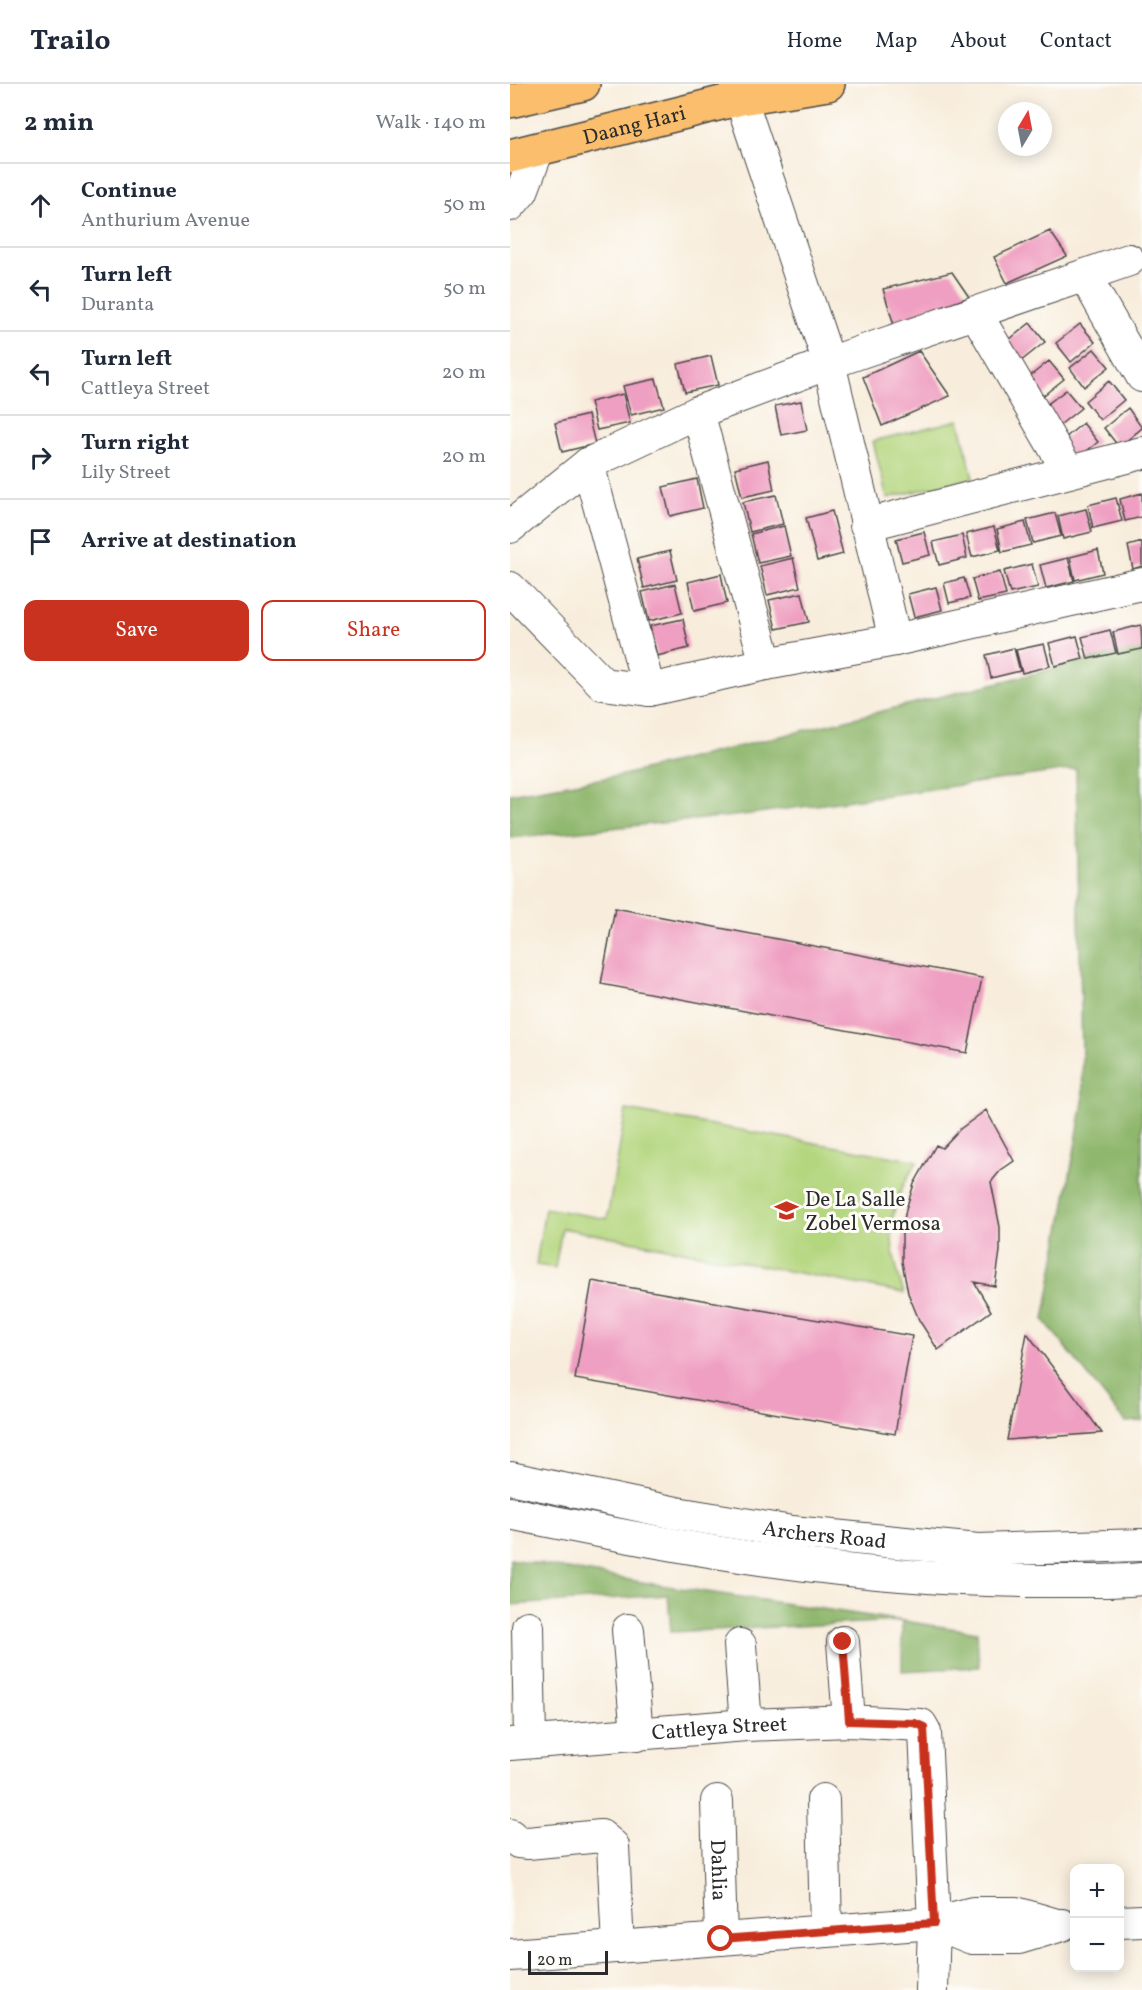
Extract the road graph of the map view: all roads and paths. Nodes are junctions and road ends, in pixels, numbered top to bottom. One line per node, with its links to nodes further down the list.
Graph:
1 (583, 84): 4 (main road)
2 (828, 84): 3 (main road, Daang Hari)
3 (738, 91): 5 (main road, Daang Hari); 10 (street)
4 (510, 101)
5 (524, 153): 6 (street)
6 (510, 205)
7 (1129, 260): 8 (street)
8 (1085, 276): 9 (street); 11 (street)
9 (975, 312): 10 (street); 15 (street)
10 (829, 363): 12 (street); 16 (street)
11 (1142, 376)
12 (698, 412): 14 (street); 21 (street)
13 (1142, 453): 15 (street)
14 (588, 464): 17 (street); 22 (street)
15 (1068, 471): 16 (street)
16 (866, 525): 20 (street)
17 (510, 527)
18 (1142, 584): 20 (street)
19 (510, 588): 22 (street)
20 (895, 640): 21 (street)
21 (766, 664): 22 (street)
22 (649, 690)
23 (510, 1478): 25 (street, Archers Road)
24 (510, 1513): 26 (street, Archers Road)
25 (1142, 1545)
26 (1142, 1579)
27 (528, 1627): 34 (street)
28 (628, 1630): 33 (street)
29 (843, 1642): 31 (street)
30 (740, 1645): 32 (street)
31 (849, 1721): 32 (street, Cattleya Street); 40 (street, Cattleya Street)
32 (746, 1725): 33 (street, Cattleya Street)
33 (638, 1735): 34 (street, Cattleya Street)
34 (520, 1742)
35 (823, 1800): 42 (street)
36 (717, 1802): 43 (street, Dahlia)
37 (510, 1835): 44 (street)
38 (1142, 1921): 39 (street)
39 (1124, 1922)
40 (934, 1923): 41 (street); 42 (street); 46 (street)
41 (1066, 1925)
42 (826, 1931): 43 (street)
43 (721, 1939): 44 (street)
44 (618, 1947): 45 (street)
45 (510, 1955)
46 (932, 1990)

